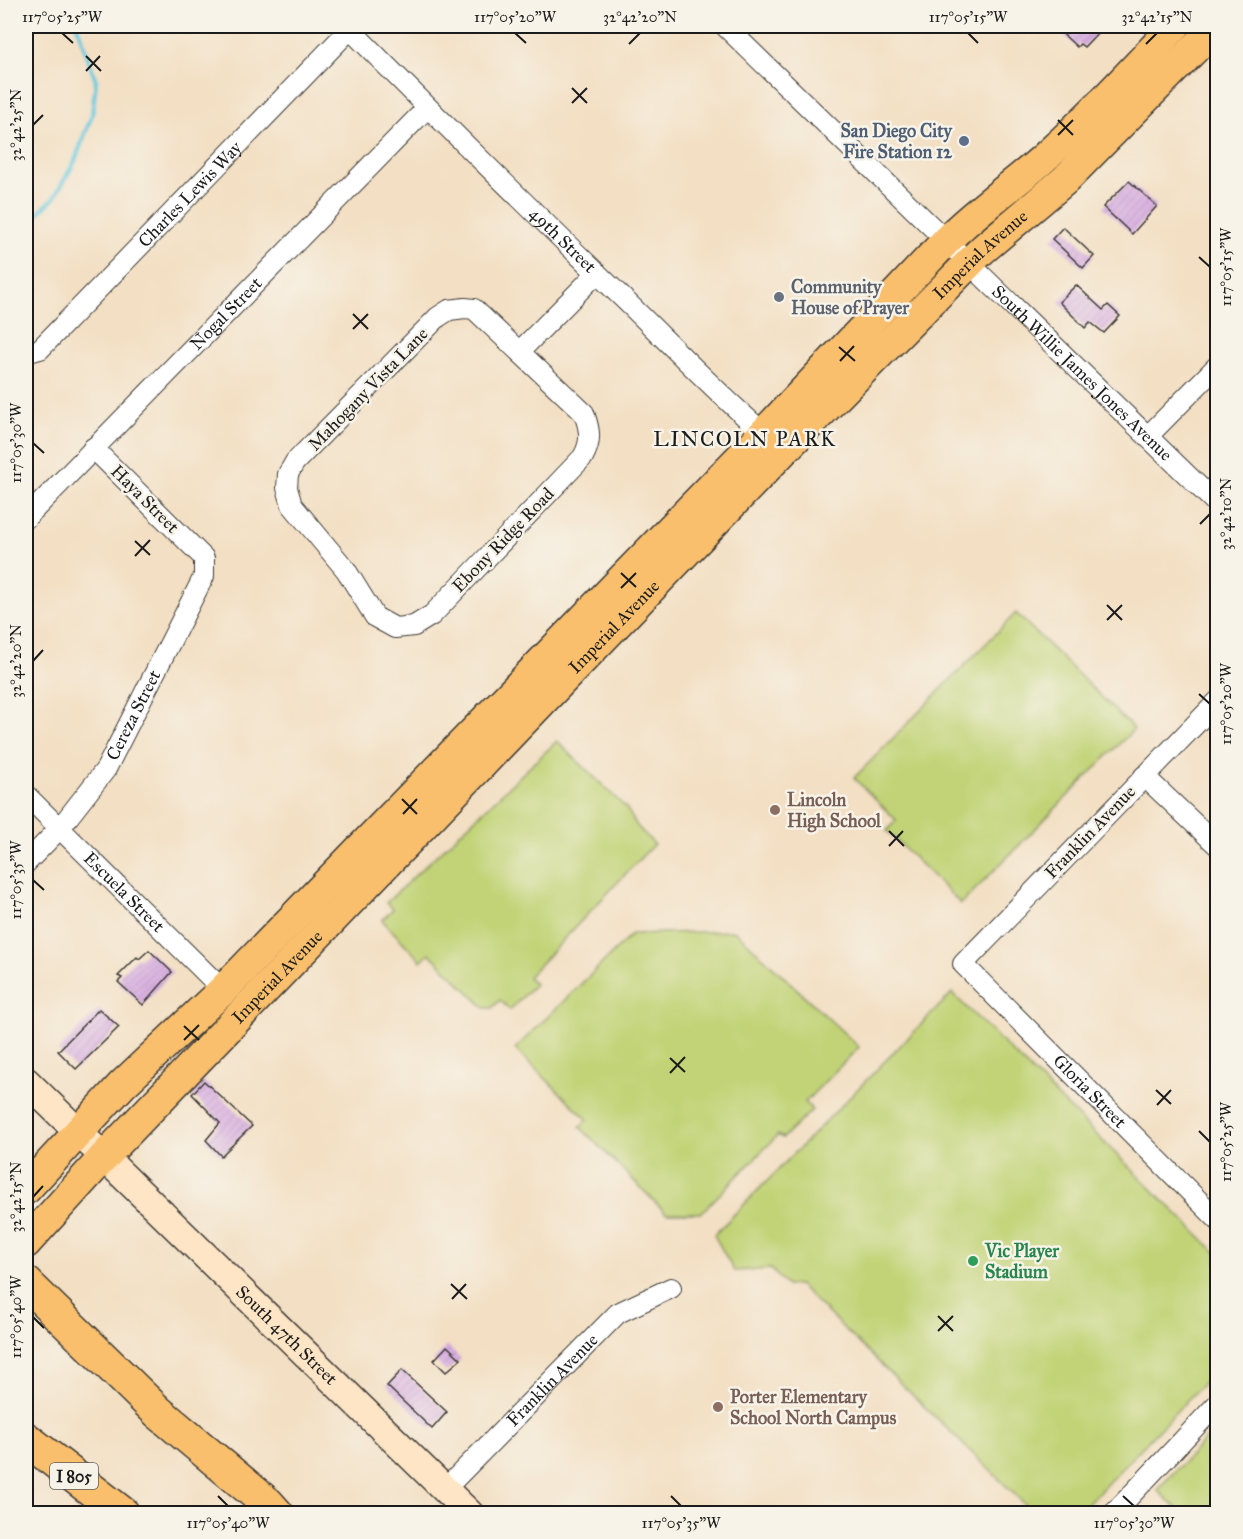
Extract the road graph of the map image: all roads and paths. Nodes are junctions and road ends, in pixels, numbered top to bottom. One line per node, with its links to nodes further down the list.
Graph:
1 (725, 26): 6 (street, South Willie James Jones Avenue)
2 (1175, 26): 6 (main road, Imperial Avenue)
3 (349, 27): 5 (street, 49th Street); 10 (street, Charles Lewis Way)
4 (1209, 28): 7 (main road, Imperial Avenue)
5 (427, 108): 8 (street, 49th Street); 14 (street, Nogal Street)
6 (946, 241): 7 (street, South Willie James Jones Avenue); 13 (main road, Imperial Avenue)
7 (969, 263): 12 (street, South Willie James Jones Avenue); 13 (main road, Imperial Avenue)
8 (597, 273): 9 (street); 13 (street, 49th Street)
9 (520, 351): 18 (street, Ebony Ridge Road); 18 (street, Mahogany Vista Lane)
10 (26, 353)
11 (1218, 365): 12 (street)
12 (1148, 436): 15 (street, South Willie James Jones Avenue)
13 (774, 442): 26 (main road, Imperial Avenue); 29 (main road, Imperial Avenue)
14 (93, 448): 16 (street, Nogal Street); 17 (street, Haya Street)
15 (1218, 505)
16 (26, 518)
17 (196, 550): 22 (street, Cereza Street)
18 (395, 627)
19 (1218, 701): 20 (street, Franklin Avenue)
20 (1144, 776): 23 (street); 25 (street, Franklin Avenue)
21 (26, 795): 22 (street, Escuela Street)
22 (59, 829): 24 (street, Cereza Street); 26 (street, Escuela Street)
23 (1218, 846)
24 (26, 863)
25 (963, 964): 31 (street, Gloria Street)
26 (223, 990): 28 (main road, Imperial Avenue)
27 (26, 1081): 28 (main road, South 47th Street)
28 (78, 1132): 29 (main road, South 47th Street); 30 (main road, Imperial Avenue)
29 (103, 1158): 32 (main road, Imperial Avenue); 37 (main road, South 47th Street)
30 (26, 1189)
31 (1218, 1220)
32 (26, 1243)
33 (26, 1283): 39 (highway)
34 (671, 1288): 37 (street, Franklin Avenue)
35 (1218, 1403): 41 (street)
36 (26, 1439): 38 (highway, I 805)
37 (445, 1490): 40 (main road, South 47th Street)
38 (123, 1514)
39 (277, 1514)
40 (470, 1514)
41 (1113, 1514)

